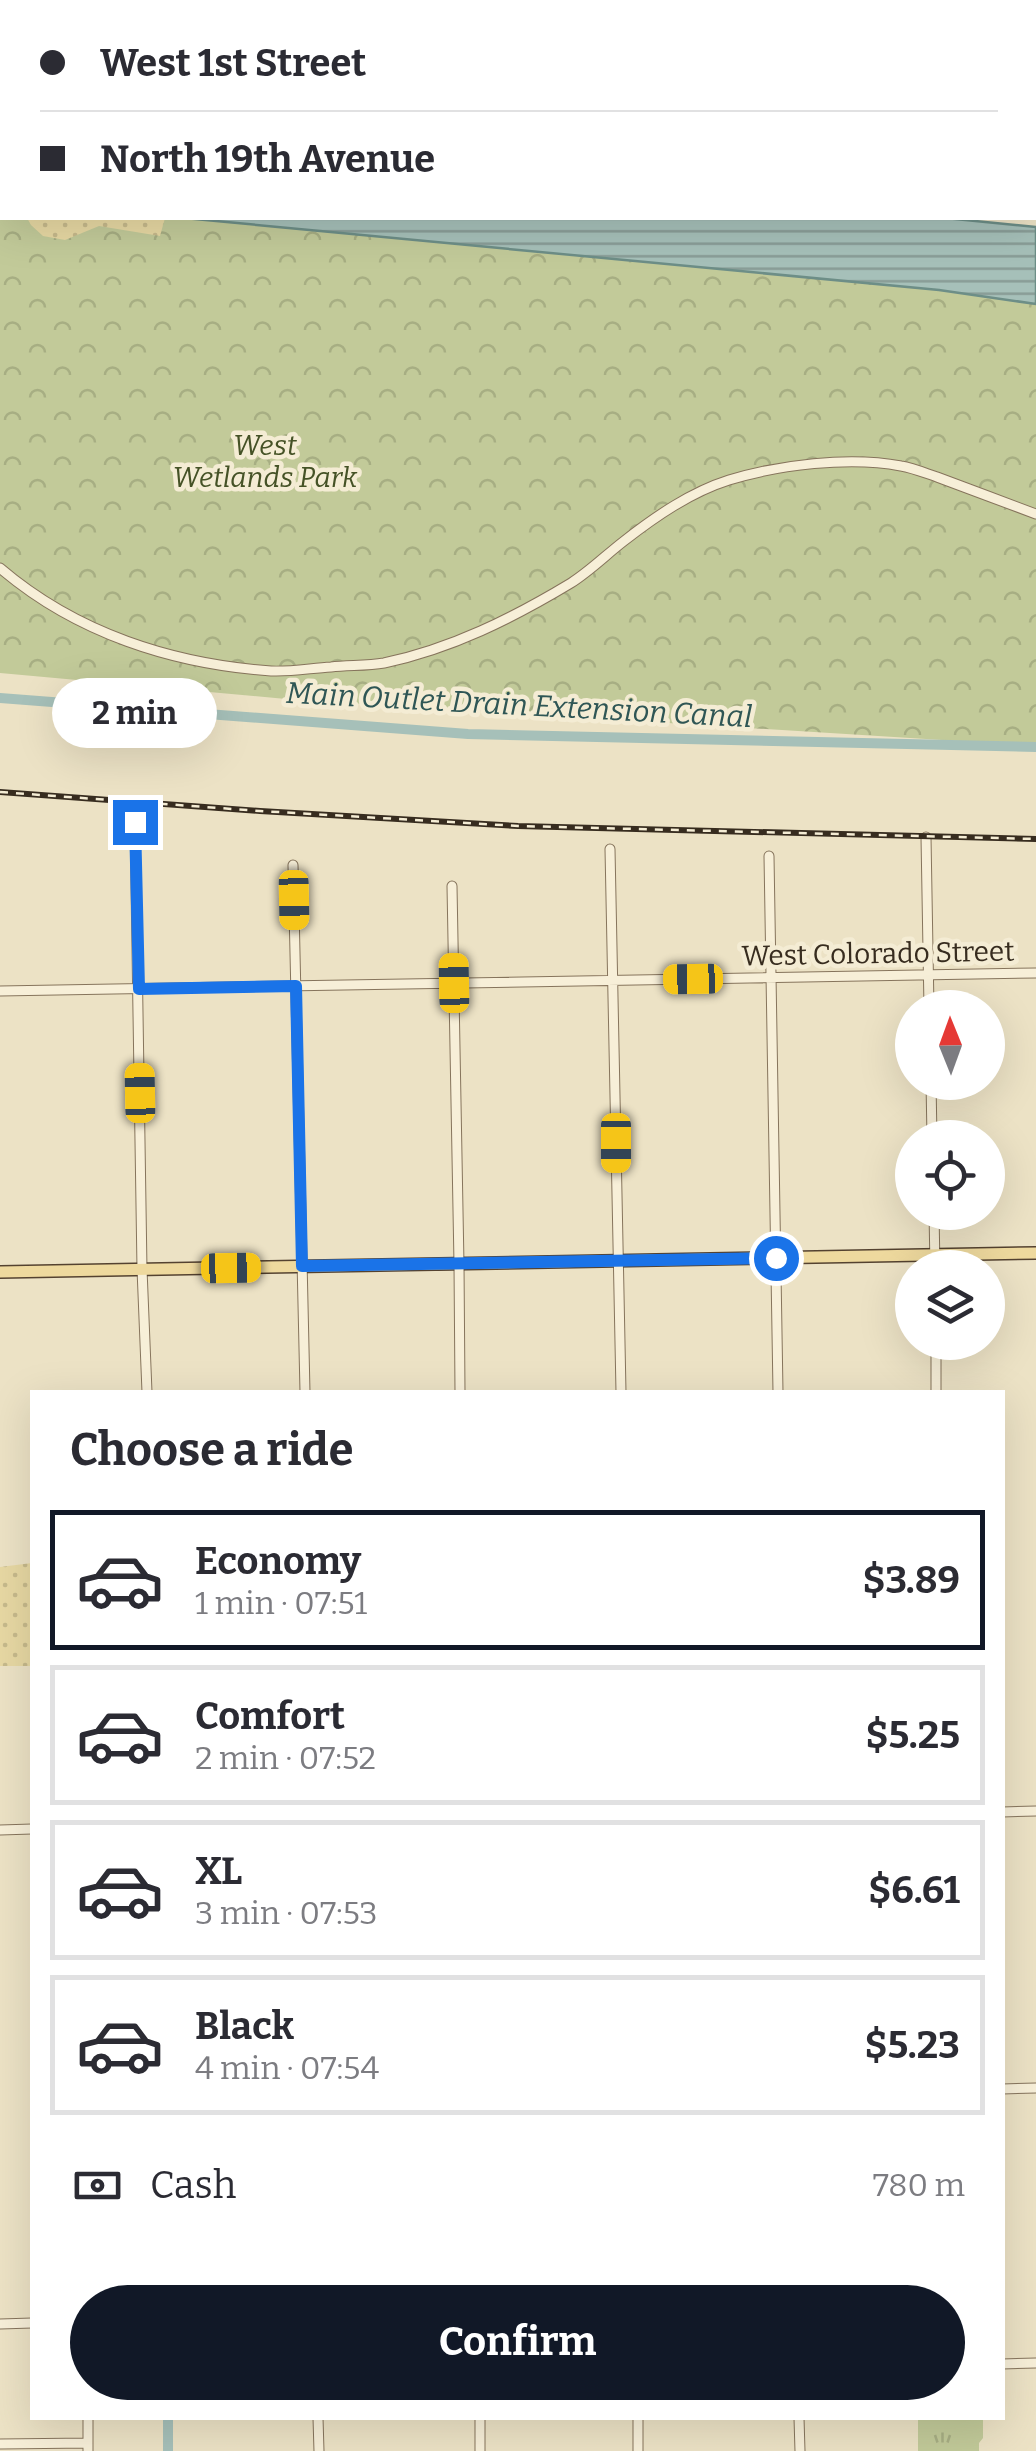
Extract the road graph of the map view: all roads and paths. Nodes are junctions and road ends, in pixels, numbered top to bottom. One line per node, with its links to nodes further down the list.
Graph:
1 (1036, 514): 2 (street)
2 (0, 568)
3 (135, 822): 15 (street)
4 (926, 837): 10 (street)
5 (610, 850): 12 (street)
6 (769, 856): 11 (street)
7 (293, 865): 14 (street)
8 (452, 886): 13 (street)
9 (1036, 973): 10 (street, West Colorado Street)
10 (928, 975): 11 (street, West Colorado Street); 16 (street)
11 (772, 978): 12 (street, West Colorado Street); 20 (street)
12 (614, 980): 13 (street, West Colorado Street); 22 (street)
13 (454, 983): 14 (street, West Colorado Street); 23 (street)
14 (296, 986): 15 (street, West Colorado Street); 24 (street)
15 (139, 989): 17 (street, West Colorado Street); 25 (street)
16 (928, 990)
17 (0, 991)
18 (1036, 1253): 19 (main road)
19 (1005, 1255)
20 (776, 1258): 21 (main road); 22 (main road); 32 (street)
21 (895, 1260)
22 (617, 1261): 23 (main road); 31 (street)
23 (460, 1264): 24 (main road); 30 (street)
24 (302, 1266): 25 (main road); 29 (street)
25 (142, 1269): 26 (main road); 28 (street)
26 (0, 1272)
27 (936, 1360): 33 (street)
28 (147, 1390)
29 (305, 1390)
30 (460, 1390)
31 (620, 1390)
32 (778, 1390)
33 (936, 1390)
34 (1036, 1811): 35 (street)
35 (1005, 1812)
36 (0, 1830): 37 (street)
37 (30, 1830)
38 (1036, 2088): 39 (street)
39 (1005, 2089)
40 (30, 2323): 41 (street)
41 (0, 2324)
42 (1005, 2364): 43 (street)
43 (1036, 2364)
44 (88, 2420): 50 (street)
45 (318, 2420): 51 (street)
46 (480, 2420): 52 (street)
47 (638, 2420): 53 (street)
48 (800, 2420): 54 (street)
49 (0, 2444): 50 (street)
50 (88, 2447)
51 (319, 2451)
52 (480, 2451)
53 (638, 2451)
54 (800, 2451)

